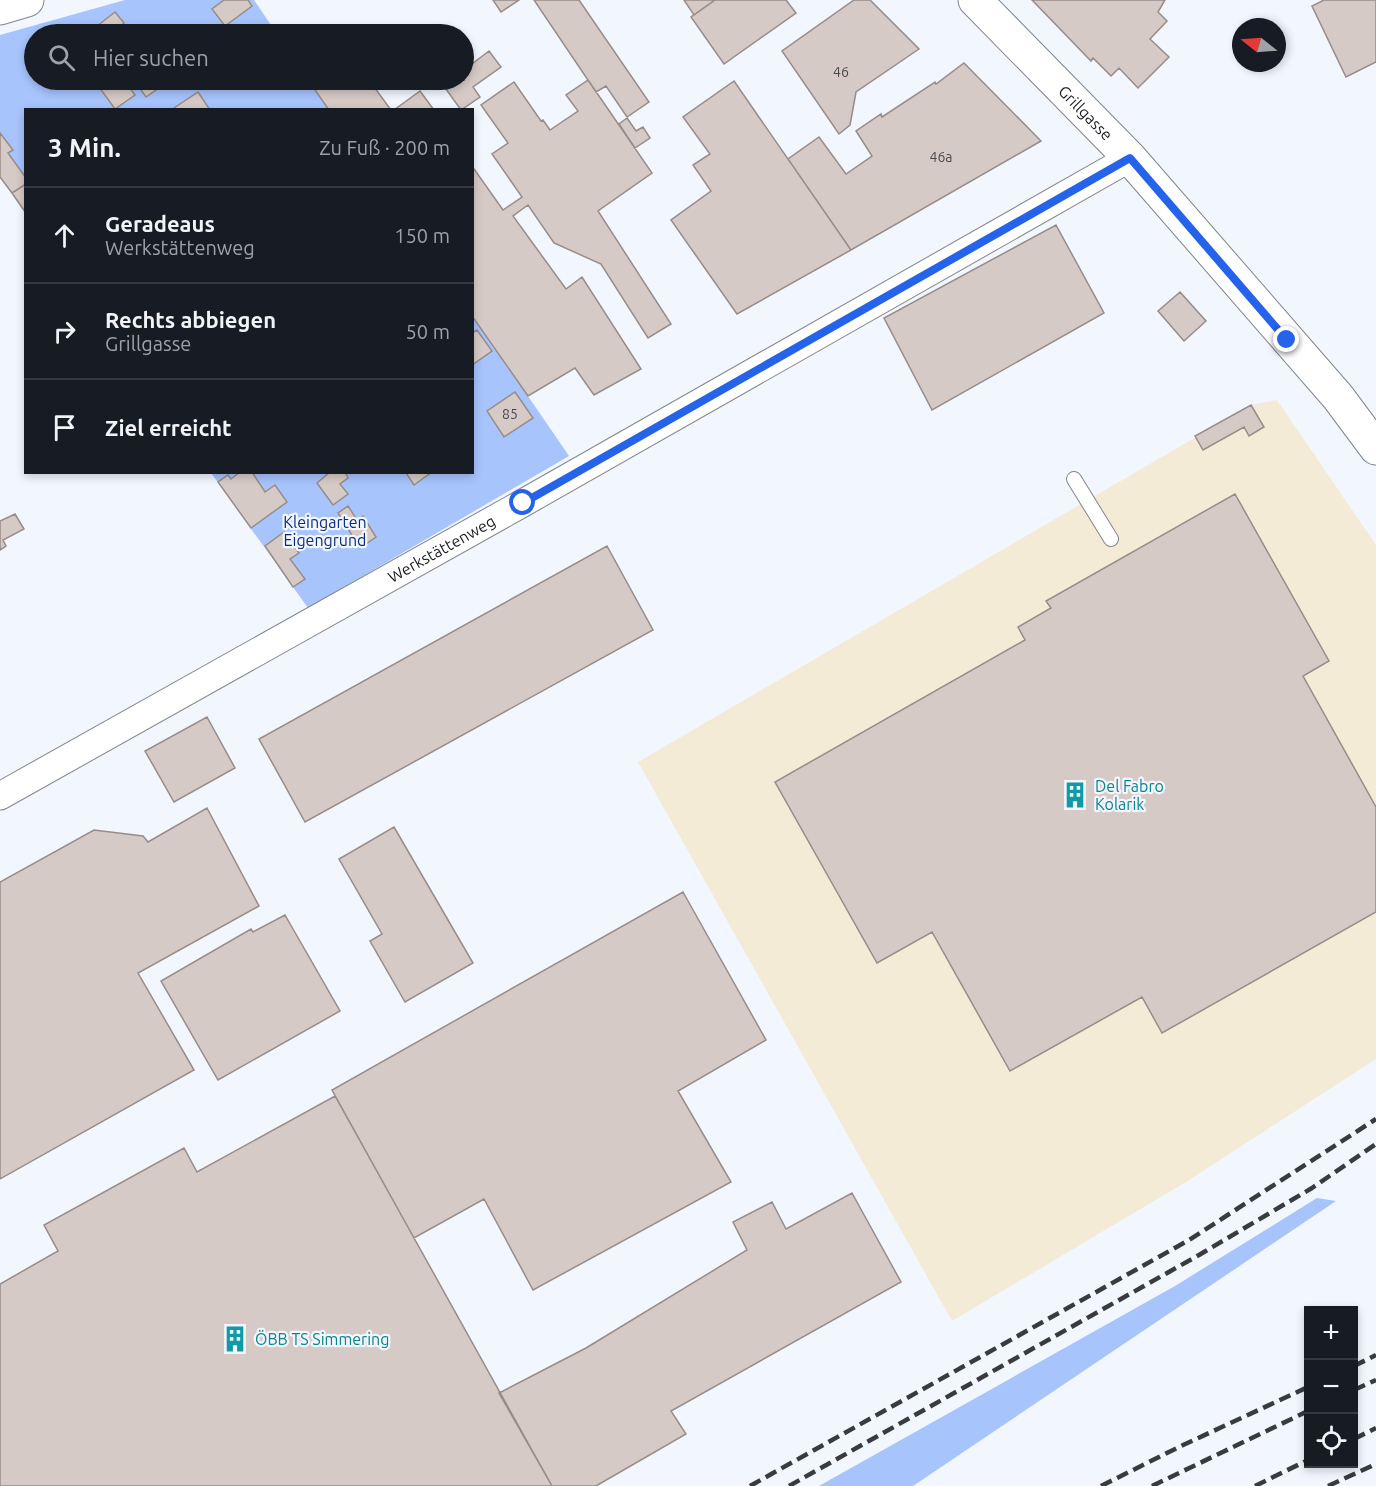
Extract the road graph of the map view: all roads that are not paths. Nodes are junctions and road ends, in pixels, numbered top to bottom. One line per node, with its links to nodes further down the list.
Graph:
1 (27, 0): 3 (main road)
2 (975, 0): 4 (main road, Grillgasse)
3 (0, 8)
4 (1130, 158): 5 (main road, Grillgasse); 8 (street, Werkstättenweg)
5 (1376, 448)
6 (1074, 479): 7 (lane)
7 (1111, 539)
8 (0, 796)

